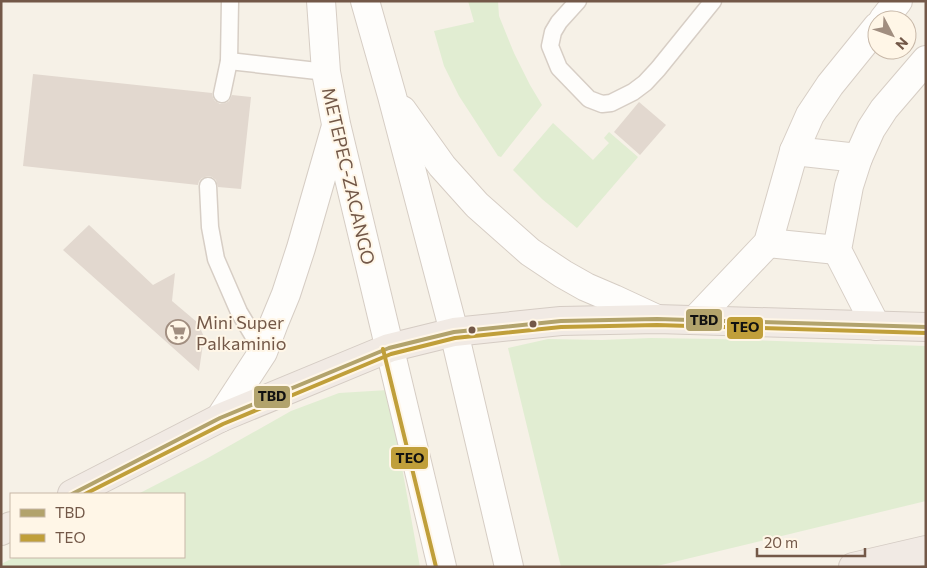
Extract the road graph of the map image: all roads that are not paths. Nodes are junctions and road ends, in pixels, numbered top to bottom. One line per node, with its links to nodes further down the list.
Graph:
1 (230, 1): 8 (lane)
2 (320, 1): 9 (main road, METEPEC-ZACANGO)
3 (365, 1): 11 (main road)
4 (578, 1): 5 (lane)
5 (713, 1)
6 (867, 39): 13 (main road)
7 (926, 60): 14 (main road)
8 (229, 61): 9 (lane); 10 (lane)
9 (326, 72): 12 (main road, METEPEC-ZACANGO)
10 (222, 94)
11 (392, 96): 18 (main road); 22 (main road)
12 (336, 124): 23 (main road, METEPEC-ZACANGO); 24 (main road)
13 (794, 151): 14 (main road); 16 (main road)
14 (858, 158): 17 (main road)
15 (208, 186): 24 (lane)
16 (768, 243): 17 (main road); 19 (main road)
17 (837, 250): 20 (main road)
18 (657, 319): 19 (highway); 22 (highway)
19 (695, 320): 20 (highway)
20 (876, 326): 21 (highway)
21 (926, 327)
22 (454, 332): 23 (highway); 29 (main road)
23 (390, 348): 25 (highway); 28 (main road, METEPEC-ZACANGO)
24 (263, 352): 25 (main road)
25 (220, 418): 26 (highway)
26 (74, 493)
27 (926, 550): 30 (highway)
28 (442, 567)
29 (509, 567)
30 (853, 567)

